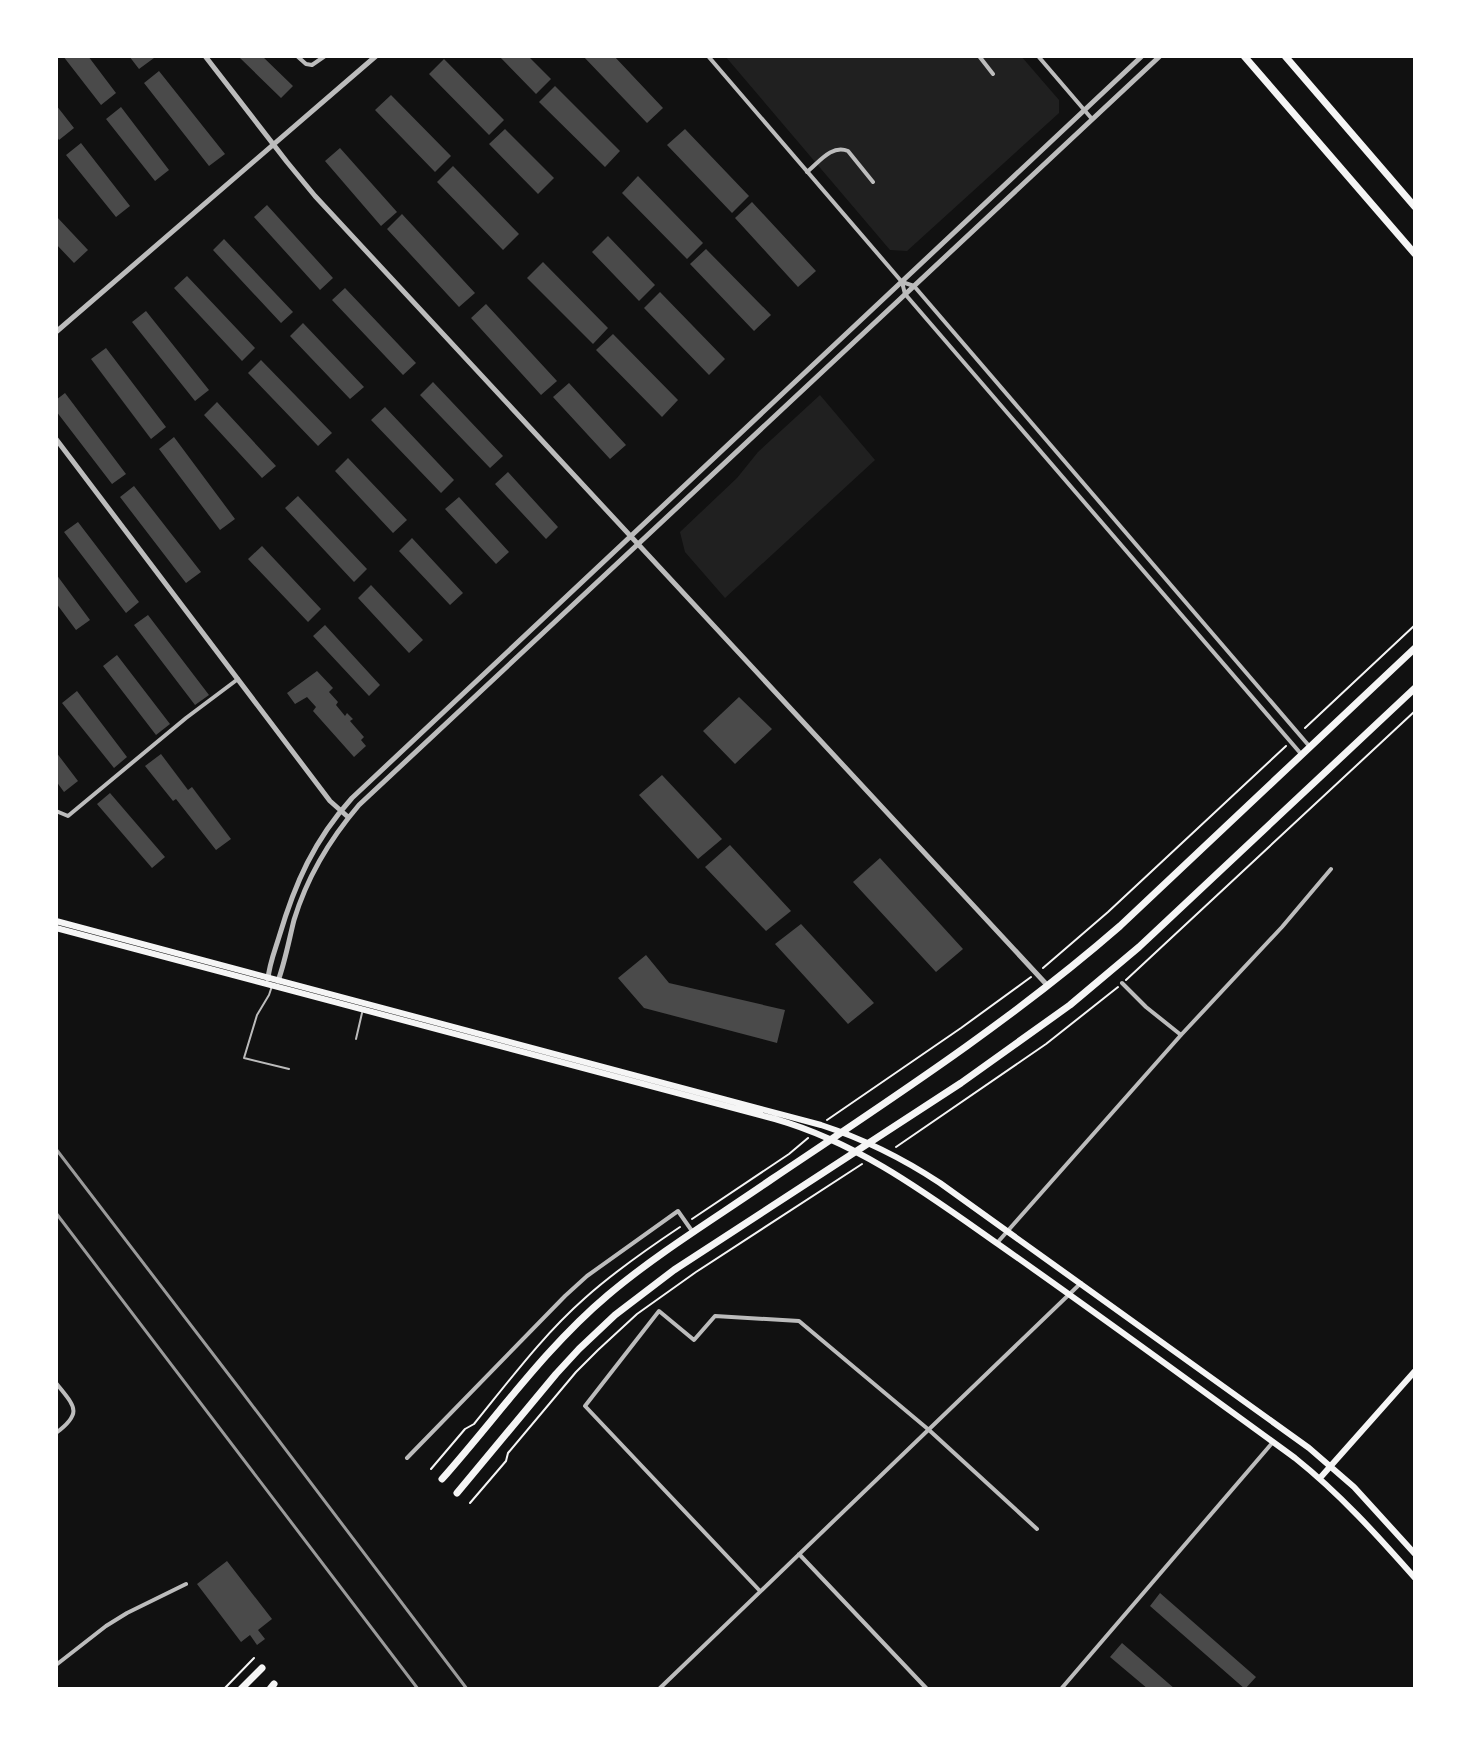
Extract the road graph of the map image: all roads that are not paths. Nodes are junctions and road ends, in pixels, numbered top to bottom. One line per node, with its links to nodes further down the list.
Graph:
1 (205, 56): 15 (street)
2 (297, 56): 3 (street)
3 (325, 56)
4 (376, 56): 15 (street)
5 (708, 56): 16 (street)
6 (979, 56): 12 (street)
7 (1038, 56): 13 (street)
8 (1142, 56): 13 (street)
9 (1160, 56): 14 (street)
10 (1244, 56): 19 (main road)
11 (1285, 56): 18 (main road)
12 (993, 74)
13 (1084, 110): 14 (street); 20 (street)
14 (1092, 119): 21 (street)
15 (273, 145): 23 (street); 25 (street)
16 (807, 172): 17 (street); 20 (street)
17 (873, 182)
18 (1415, 207)
19 (1415, 254)
20 (902, 282): 21 (street); 22 (street); 25 (street)
21 (914, 286): 22 (street); 30 (street)
22 (905, 294): 26 (street); 31 (street)
23 (56, 332)
24 (56, 439): 28 (street)
25 (631, 536): 26 (street); 33 (street)
26 (638, 544): 34 (street); 41 (street)
27 (1415, 648): 30 (main road)
28 (238, 679): 32 (street); 33 (street)
29 (1415, 688): 48 (main road)
30 (1310, 747): 31 (main road)
31 (1302, 755): 41 (main road)
32 (56, 811)
33 (340, 811): 34 (street); 38 (street)
34 (348, 817): 39 (street)
35 (1331, 869): 43 (street)
36 (56, 921): 38 (main road)
37 (56, 928): 39 (main road)
38 (267, 978): 39 (main road)
39 (275, 983): 42 (main road); 45 (lane)
40 (1122, 983): 43 (street)
41 (1048, 986): 46 (main road)
42 (364, 1007): 44 (lane); 46 (main road); 47 (main road)
43 (1181, 1035): 50 (street)
44 (356, 1039)
45 (289, 1069)
46 (842, 1132): 47 (main road); 48 (main road)
47 (831, 1139): 49 (main road); 51 (main road)
48 (871, 1143): 49 (main road); 50 (main road)
49 (857, 1152): 52 (main road); 64 (main road)
50 (1008, 1231): 52 (street); 53 (main road)
51 (694, 1233): 60 (street); 63 (main road)
52 (997, 1244): 54 (main road)
53 (1081, 1283): 54 (street); 61 (main road)
54 (1071, 1294): 57 (street); 59 (main road)
55 (1415, 1371): 61 (main road)
56 (56, 1383): 58 (street)
57 (929, 1430): 65 (street); 66 (street); 70 (street)
58 (56, 1433)
59 (1273, 1442): 62 (main road); 76 (street)
60 (407, 1458)
61 (1331, 1466): 62 (main road); 67 (main road)
62 (1320, 1478): 68 (main road)
63 (442, 1479)
64 (457, 1493)
65 (1037, 1529)
66 (799, 1554): 70 (street); 75 (street)
67 (1415, 1554)
68 (1415, 1578)
69 (186, 1584): 71 (street)
70 (760, 1591): 74 (street)
71 (56, 1665)
72 (262, 1668): 73 (main road)
73 (241, 1689)
74 (659, 1689)
75 (927, 1689)
76 (1061, 1689)

